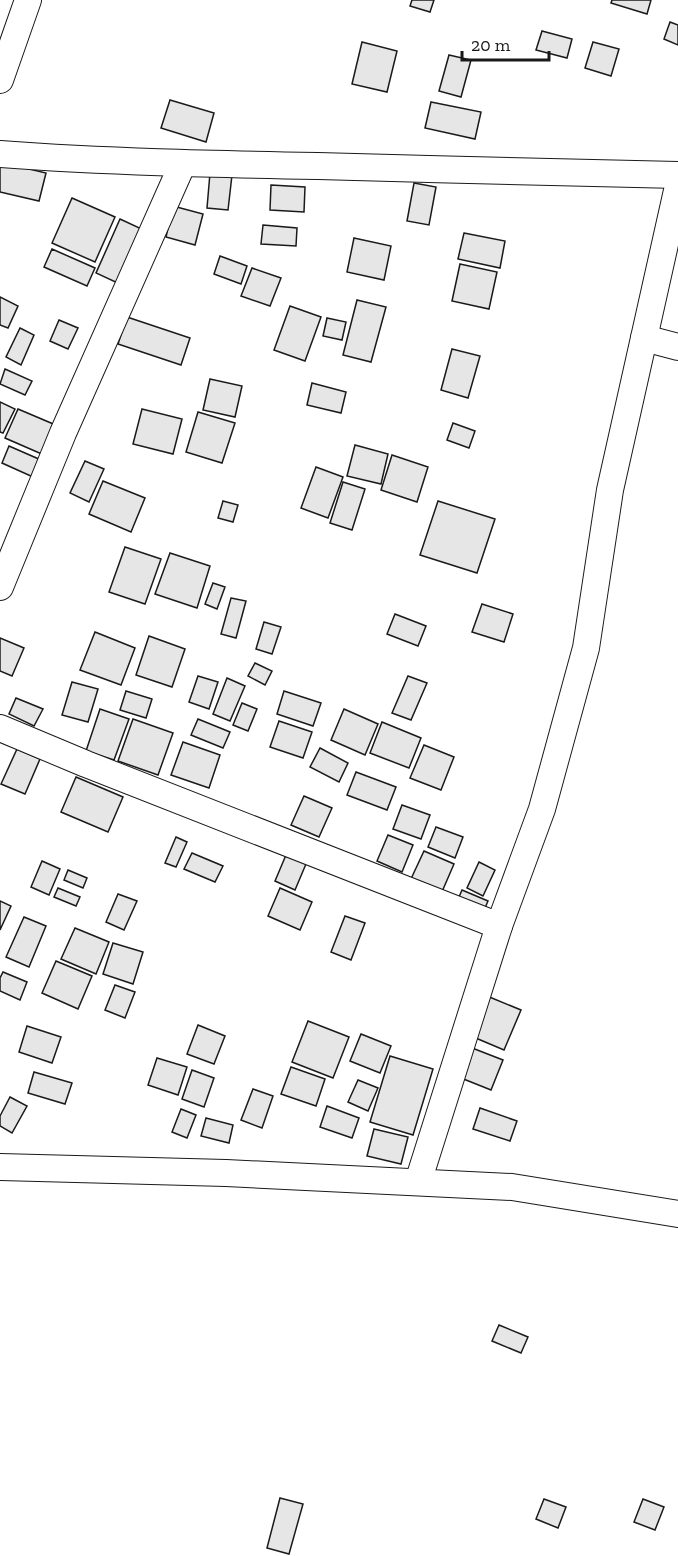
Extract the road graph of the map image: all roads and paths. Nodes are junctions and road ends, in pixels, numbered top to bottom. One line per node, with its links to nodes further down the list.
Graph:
1 (28, 0): 2 (street)
2 (0, 80)
3 (0, 154): 4 (street)
4 (183, 163): 5 (street); 9 (street)
5 (678, 175)
6 (678, 186): 7 (street)
7 (644, 338): 8 (street); 11 (street)
8 (678, 346)
9 (0, 587)
10 (0, 728): 11 (street)
11 (498, 926): 13 (street)
12 (0, 1167): 13 (street)
13 (418, 1182): 14 (street)
14 (678, 1214)

